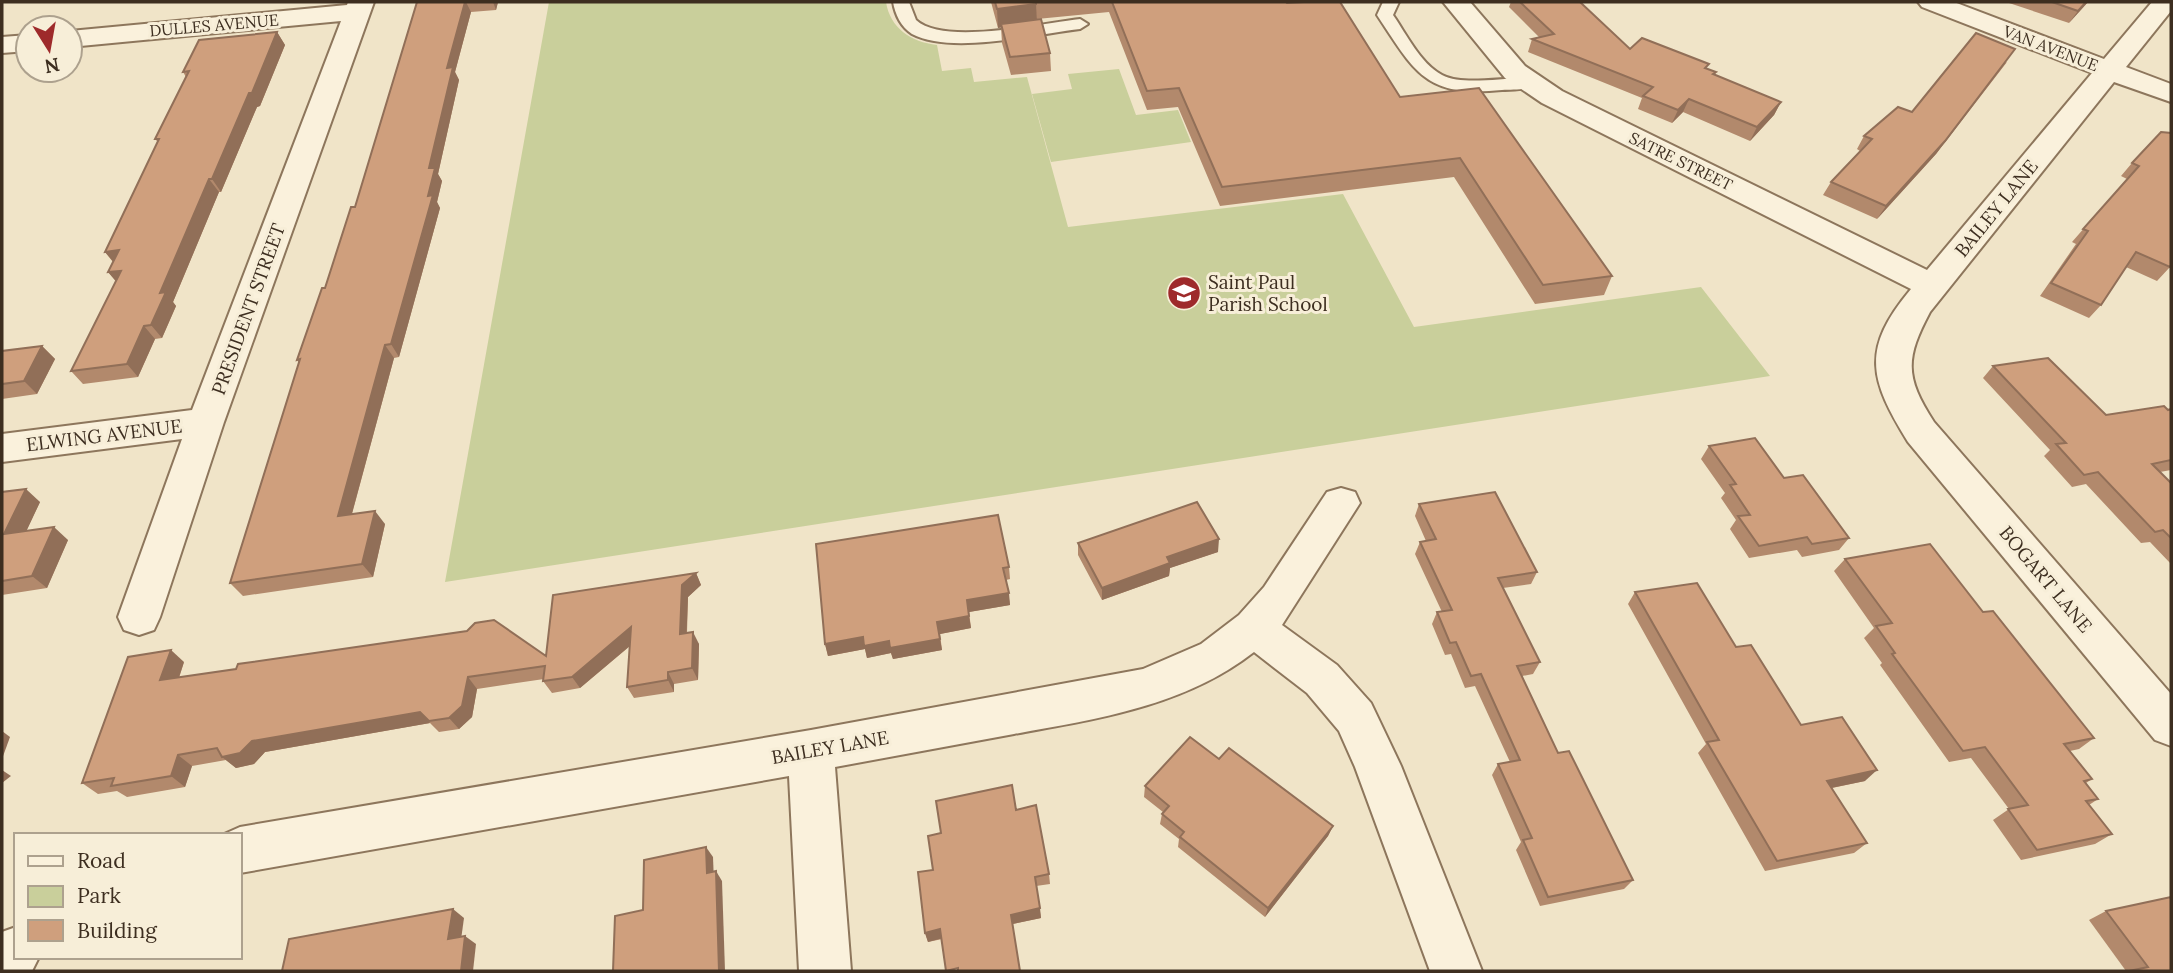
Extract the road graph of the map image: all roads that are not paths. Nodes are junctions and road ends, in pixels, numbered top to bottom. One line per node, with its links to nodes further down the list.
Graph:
1 (901, 2): 7 (lane)
2 (1391, 2): 10 (lane)
3 (1457, 2): 10 (street, SATRE STREET)
4 (1931, 2): 9 (street, VAN AVENUE)
5 (2165, 2): 9 (street, BAILEY LANE)
6 (359, 7): 8 (street, DULLES AVENUE); 13 (street, PRESIDENT STREET)
7 (1080, 23)
8 (84, 37)
9 (2108, 70): 11 (street, VAN AVENUE); 12 (street, BAILEY LANE)
10 (1529, 82): 12 (street, SATRE STREET)
11 (2171, 94)
12 (1932, 286): 14 (street, BAILEY LANE)
13 (206, 422): 15 (street, ELWING AVENUE); 17 (street, PRESIDENT STREET)
14 (1921, 432): 19 (street, BOGART LANE)
15 (2, 448)
16 (1341, 503): 18 (street, BAILEY LANE)
17 (139, 617)
18 (1254, 628): 20 (street, BAILEY LANE); 23 (street)
19 (2171, 726)
20 (811, 751): 21 (street, BAILEY LANE); 22 (street)
21 (242, 850)
22 (825, 971)
23 (1455, 971)

